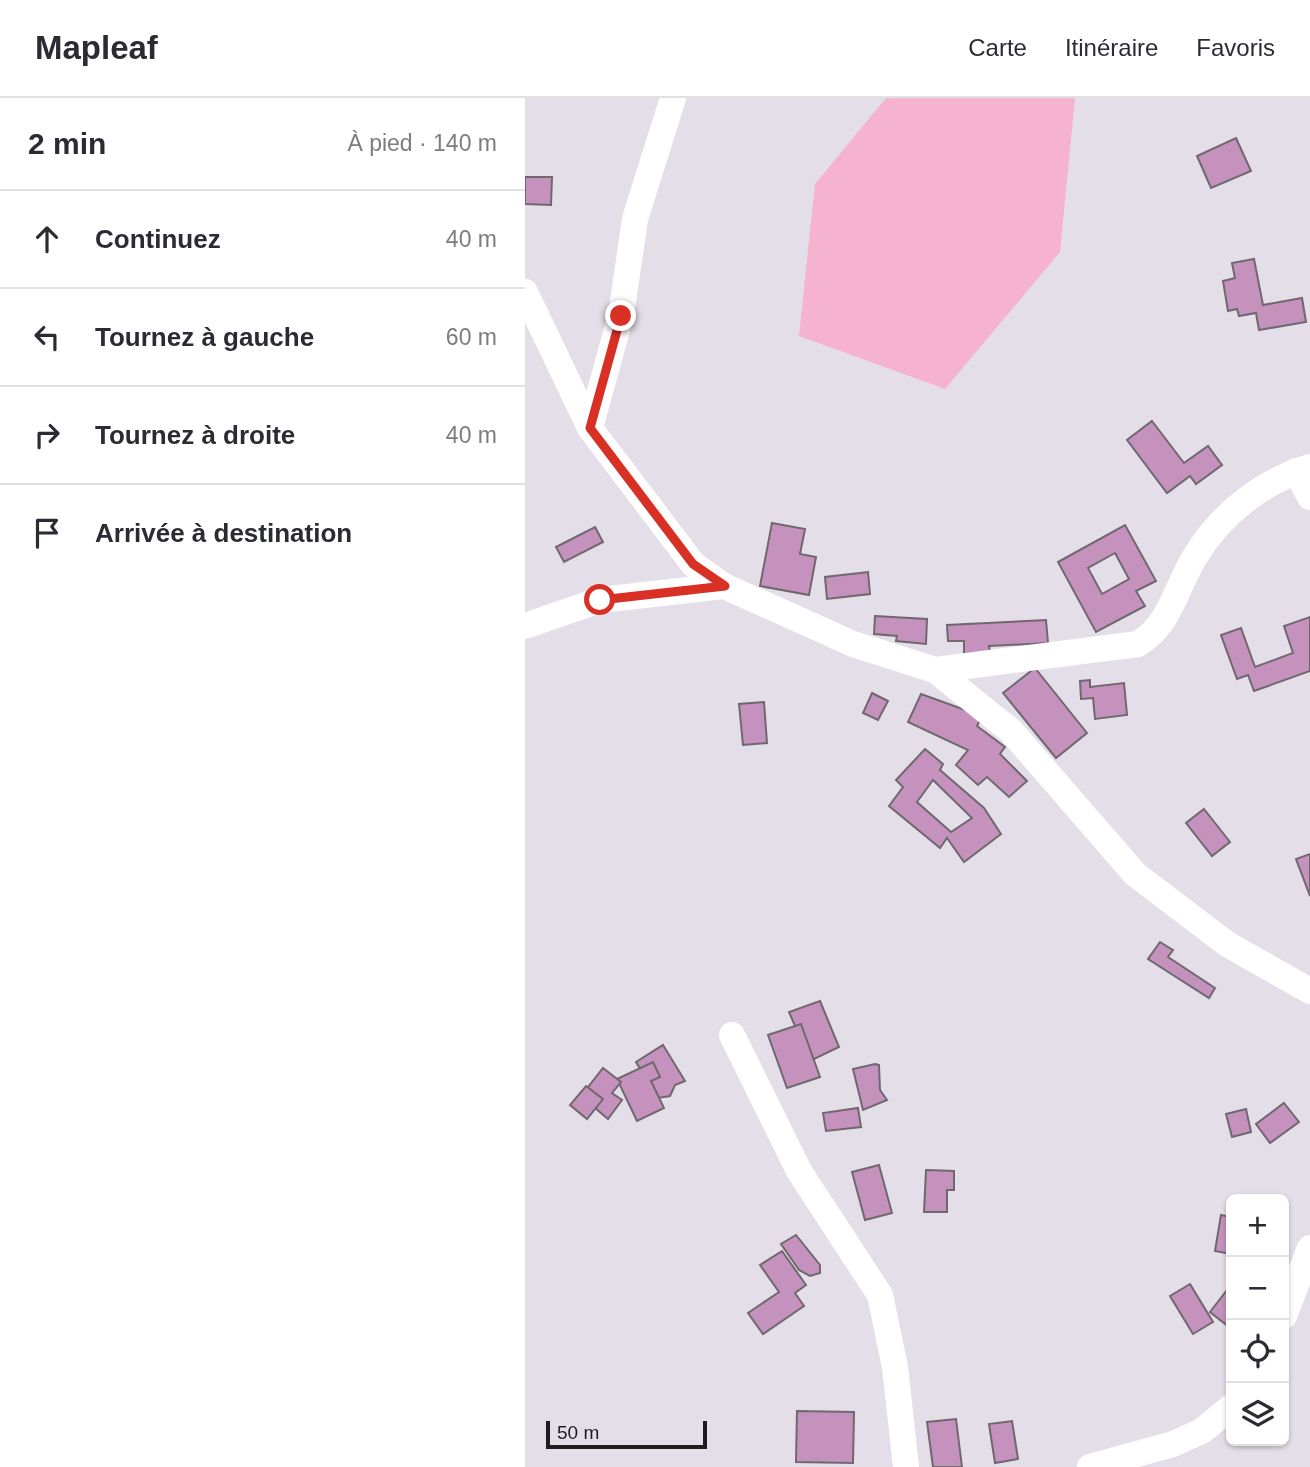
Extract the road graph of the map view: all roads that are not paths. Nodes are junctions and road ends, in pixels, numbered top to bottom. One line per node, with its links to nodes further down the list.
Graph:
1 (673, 98): 3 (street)
2 (525, 292): 3 (street)
3 (590, 428): 6 (street)
4 (1303, 469): 5 (street); 8 (street)
5 (1310, 497)
6 (725, 586): 7 (street); 8 (street)
7 (525, 625)
8 (935, 670): 9 (street)
9 (1310, 992)
10 (732, 1035): 14 (street)
11 (1310, 1248): 12 (street)
12 (1289, 1302)
13 (1226, 1411): 15 (street)
14 (906, 1467)
15 (1090, 1467)

